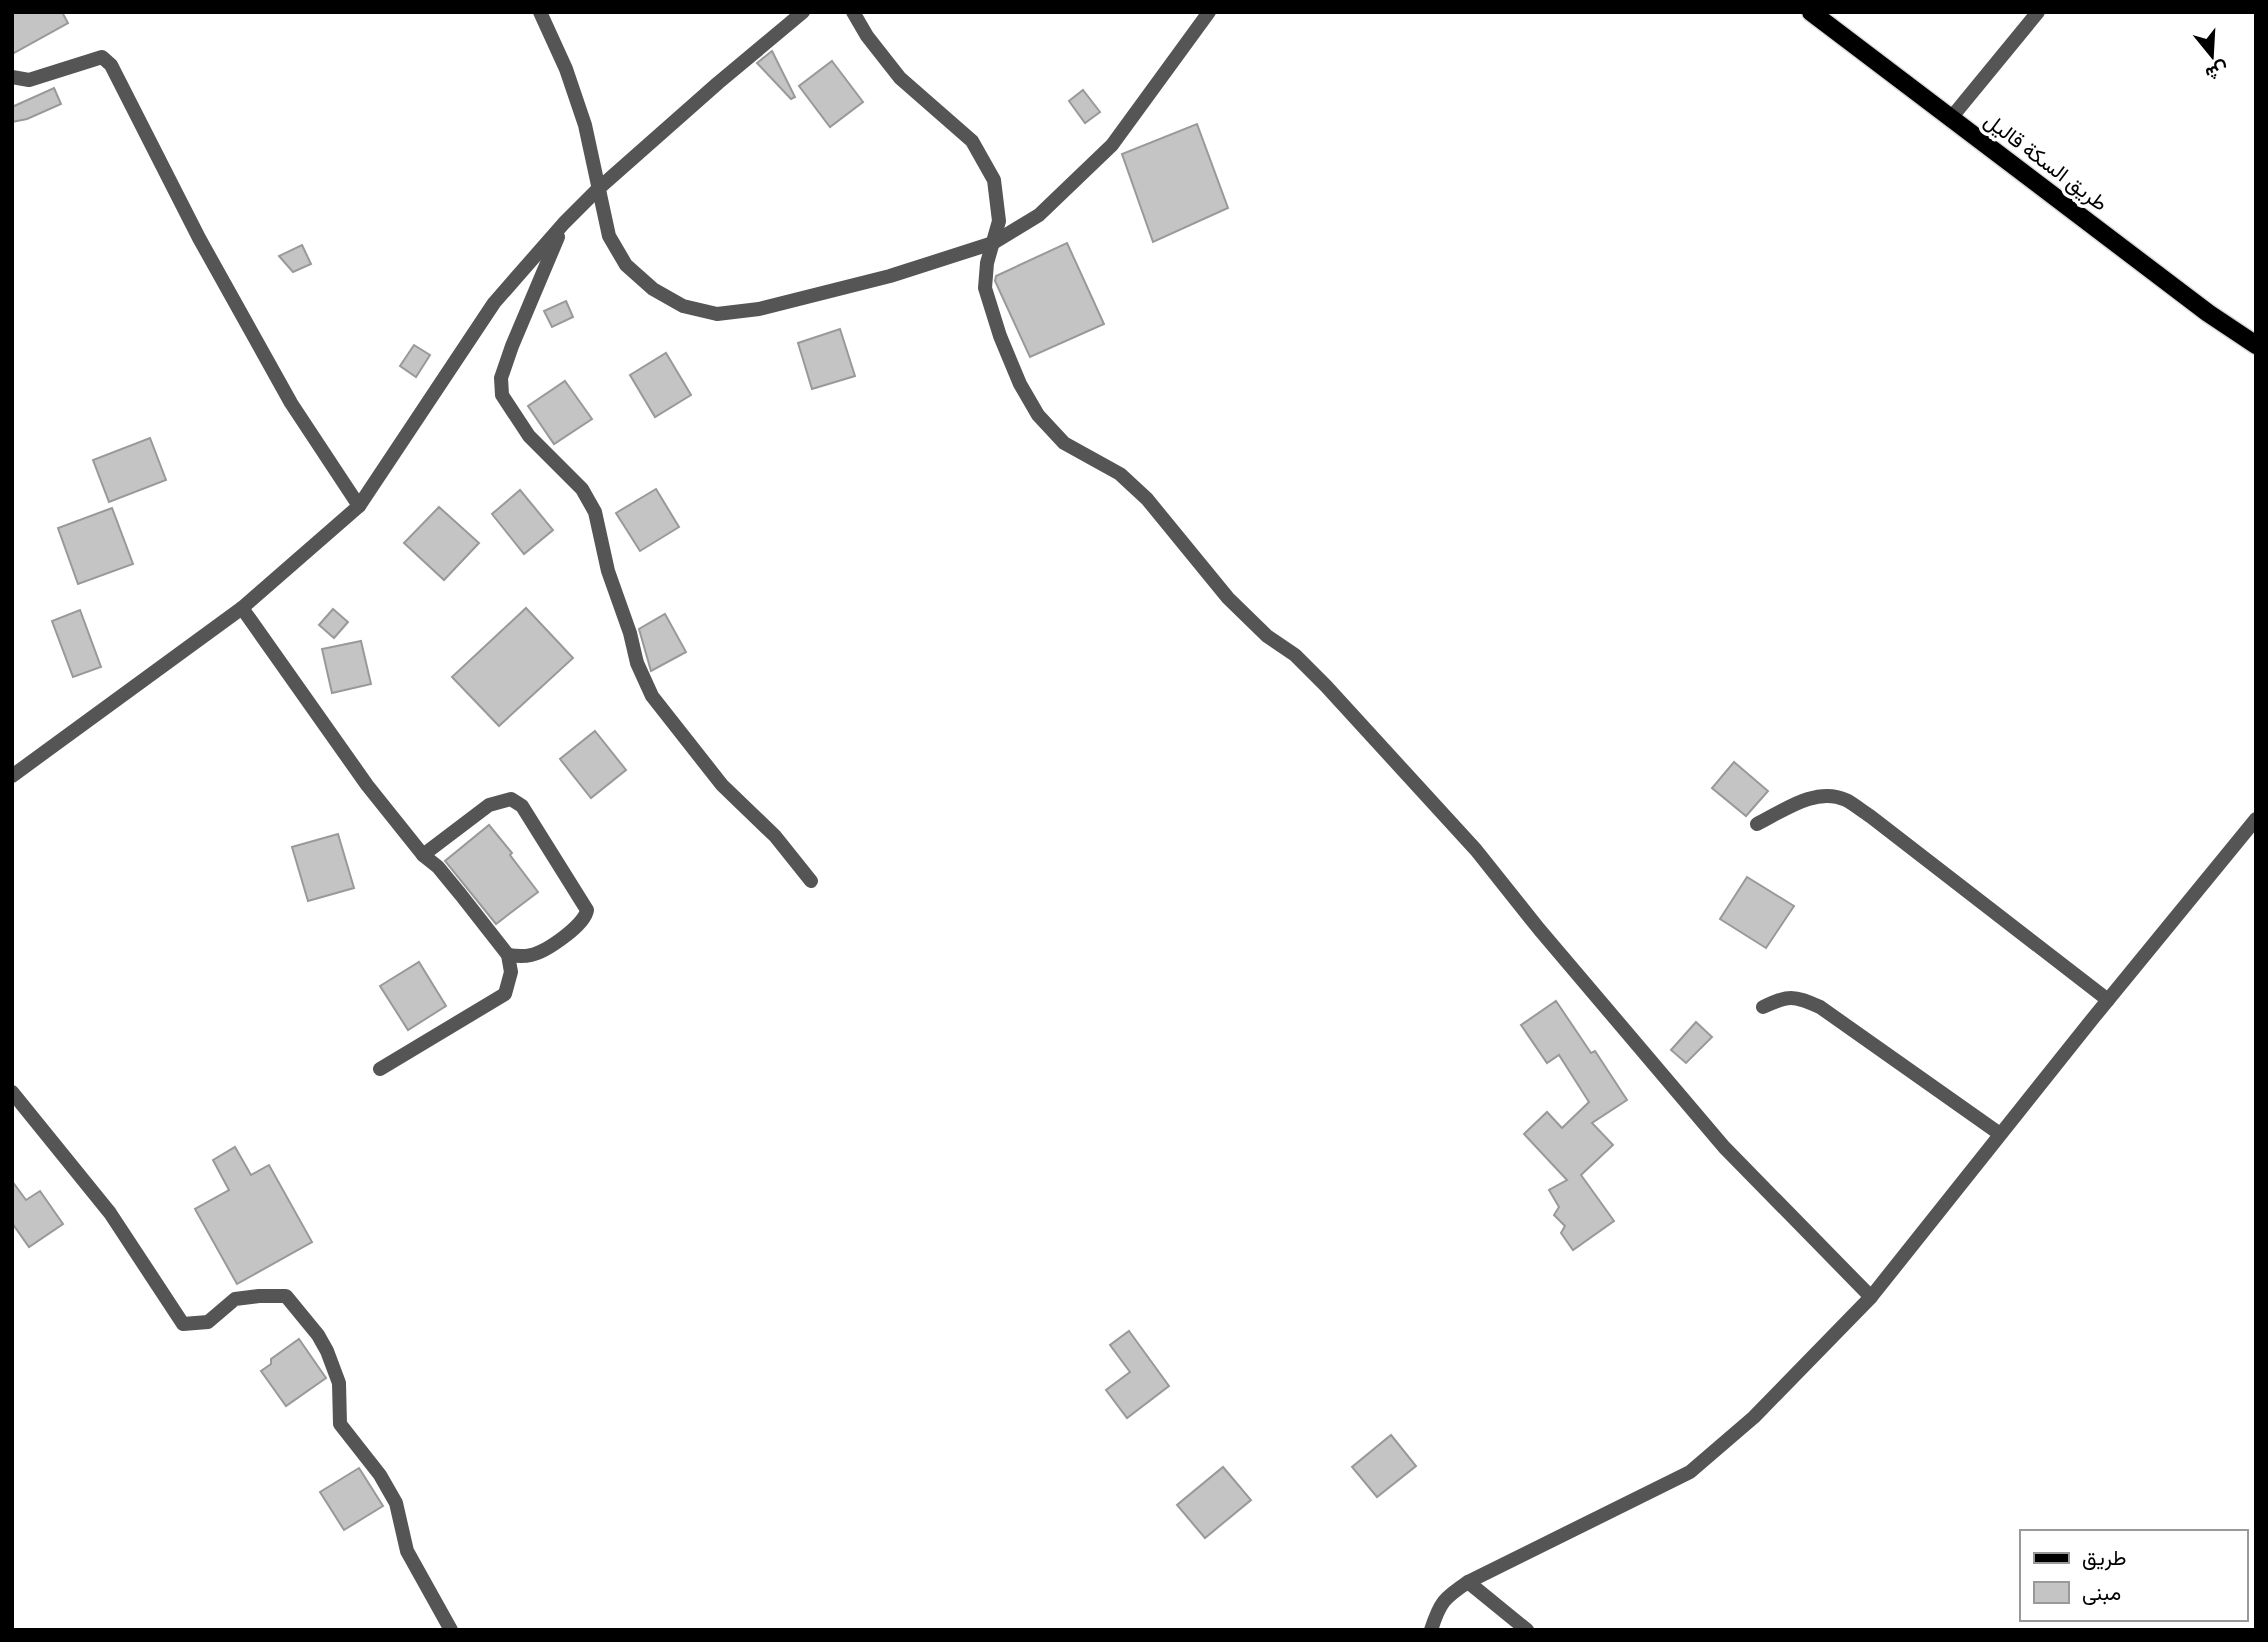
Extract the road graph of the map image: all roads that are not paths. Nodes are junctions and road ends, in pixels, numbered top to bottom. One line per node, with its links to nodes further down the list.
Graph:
1 (540, 12): 9 (street)
2 (803, 12): 9 (street)
3 (853, 12): 11 (street)
4 (1209, 12): 11 (street)
5 (1811, 12): 8 (main road, طريق السكة قاليل)
6 (2038, 12): 8 (street)
7 (12, 77): 13 (street)
8 (1951, 118): 12 (main road, طريق السكة قاليل)
9 (598, 189): 10 (street); 11 (street)
10 (564, 223): 13 (street); 19 (street)
11 (993, 243): 26 (street)
12 (2256, 345)
13 (359, 506): 14 (street)
14 (242, 608): 15 (street); 18 (street)
15 (12, 776)
16 (2256, 819): 21 (street)
17 (1757, 824): 21 (street)
18 (423, 855): 20 (street); 20 (street)
19 (811, 881)
20 (508, 955): 23 (street)
21 (2108, 1000): 25 (street)
22 (1763, 1007): 25 (street)
23 (380, 1069)
24 (12, 1092): 28 (street)
25 (2000, 1134): 26 (street)
26 (1871, 1297): 27 (street)
27 (1468, 1582): 29 (street); 30 (street)
28 (451, 1630)
29 (1431, 1630)
30 (1527, 1630)

